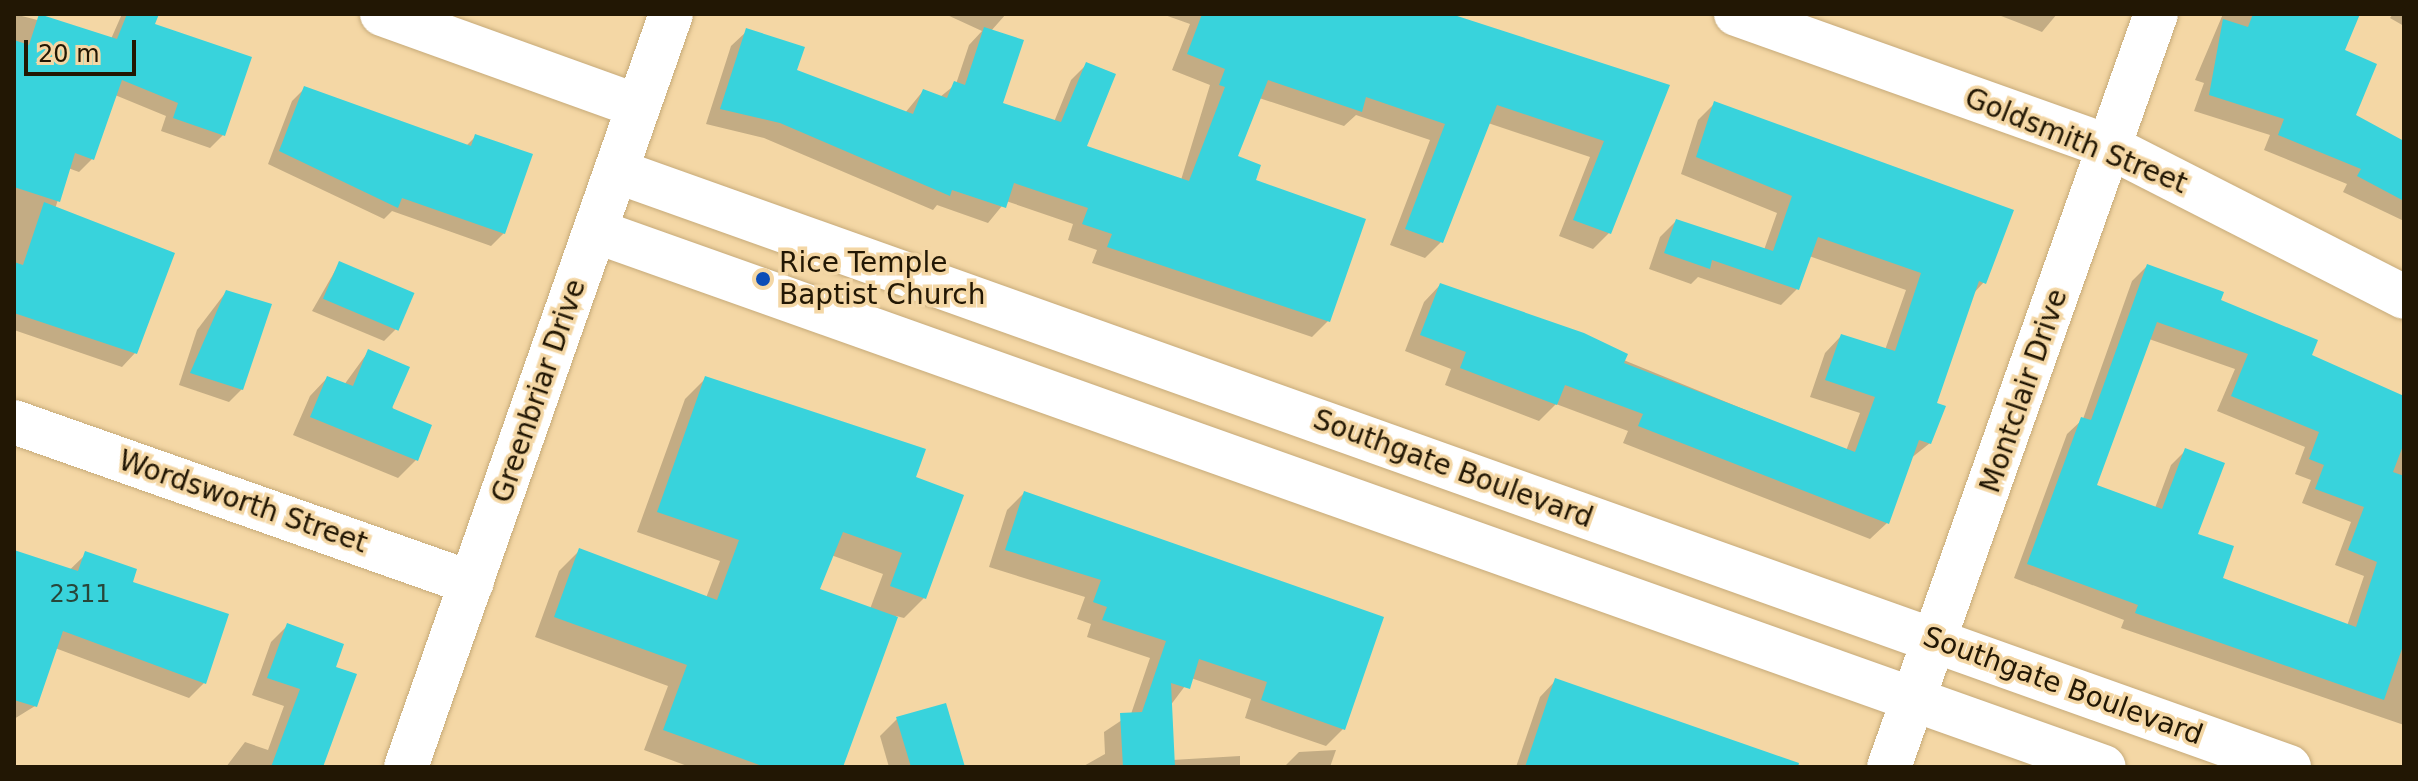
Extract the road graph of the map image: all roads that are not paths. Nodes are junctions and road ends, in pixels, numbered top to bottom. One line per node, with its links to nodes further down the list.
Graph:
1 (382, 14): 5 (street)
2 (671, 14): 5 (street, Greenbriar Drive)
3 (1736, 14): 6 (street, Goldsmith Street)
4 (2156, 14): 6 (street, Montclair Drive)
5 (638, 106): 7 (street, Greenbriar Drive)
6 (2110, 147): 9 (street, Goldsmith Street); 12 (street, Montclair Drive)
7 (616, 171): 8 (street, Greenbriar Drive); 12 (street, Southgate Boulevard)
8 (595, 231): 11 (street, Greenbriar Drive); 13 (street)
9 (2404, 297)
10 (14, 422): 11 (street, Wordsworth Street)
11 (472, 583): 14 (street, Greenbriar Drive)
12 (1936, 641): 13 (street, Montclair Drive); 17 (street, Southgate Boulevard)
13 (1913, 699): 15 (street, Montclair Drive); 16 (street)
14 (406, 767)
15 (1889, 767)
16 (2104, 767)
17 (2289, 767)

